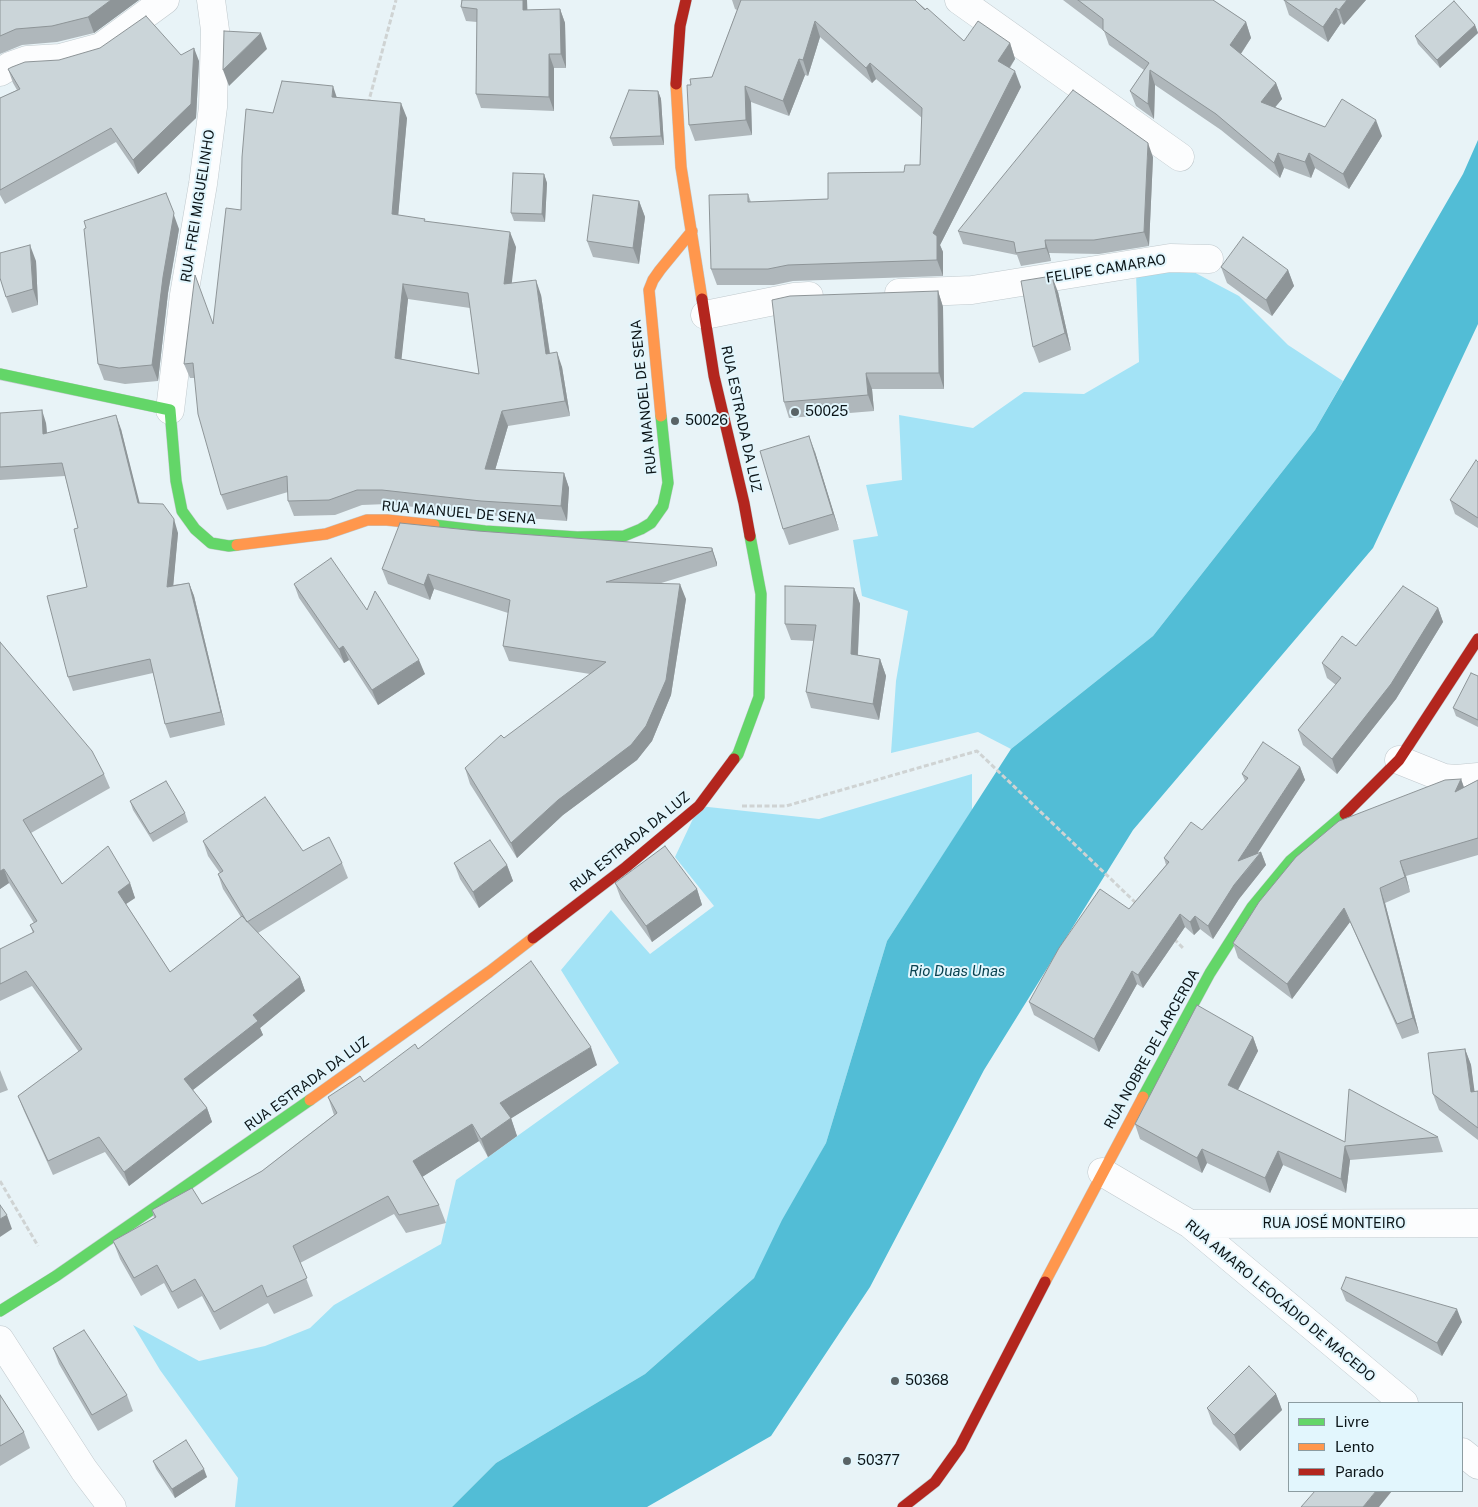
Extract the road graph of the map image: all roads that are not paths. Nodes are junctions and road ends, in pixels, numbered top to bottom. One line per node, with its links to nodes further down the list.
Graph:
1 (165, 0): 5 (street)
2 (211, 0): 13 (street, RUA FREI MIGUELINHO)
3 (686, 0): 7 (street, RUA ESTRADA DA LUZ)
4 (959, 0): 6 (street)
5 (0, 72)
6 (1180, 157)
7 (692, 231): 11 (street, RUA ESTRADA DA LUZ); 14 (street, RUA MANOEL DE SENA)
8 (1209, 259): 9 (street, FELIPE CAMARAO)
9 (873, 294)
10 (834, 295): 11 (street)
11 (705, 315): 21 (street, RUA ESTRADA DA LUZ)
12 (0, 374): 13 (street)
13 (170, 410): 14 (street, RUA MANUEL DE SENA)
14 (577, 537)
15 (1478, 640): 16 (street, RUA NOBRE DE LARCERDA)
16 (1399, 760): 17 (street); 18 (street, RUA NOBRE DE LARCERDA)
17 (1478, 778)
18 (1102, 1172): 20 (street, RUA AMARO LEOCÁDIO DE MACEDO); 27 (street, RUA NOBRE DE LARCERDA)
19 (1478, 1223): 20 (street, RUA JOSÉ MONTEIRO)
20 (1190, 1224): 23 (street, RUA AMARO LEOCÁDIO DE MACEDO)
21 (0, 1311)
22 (0, 1340): 26 (street)
23 (1403, 1402)
24 (1463, 1453): 25 (street)
25 (1478, 1465)
26 (112, 1507)
27 (903, 1507)

